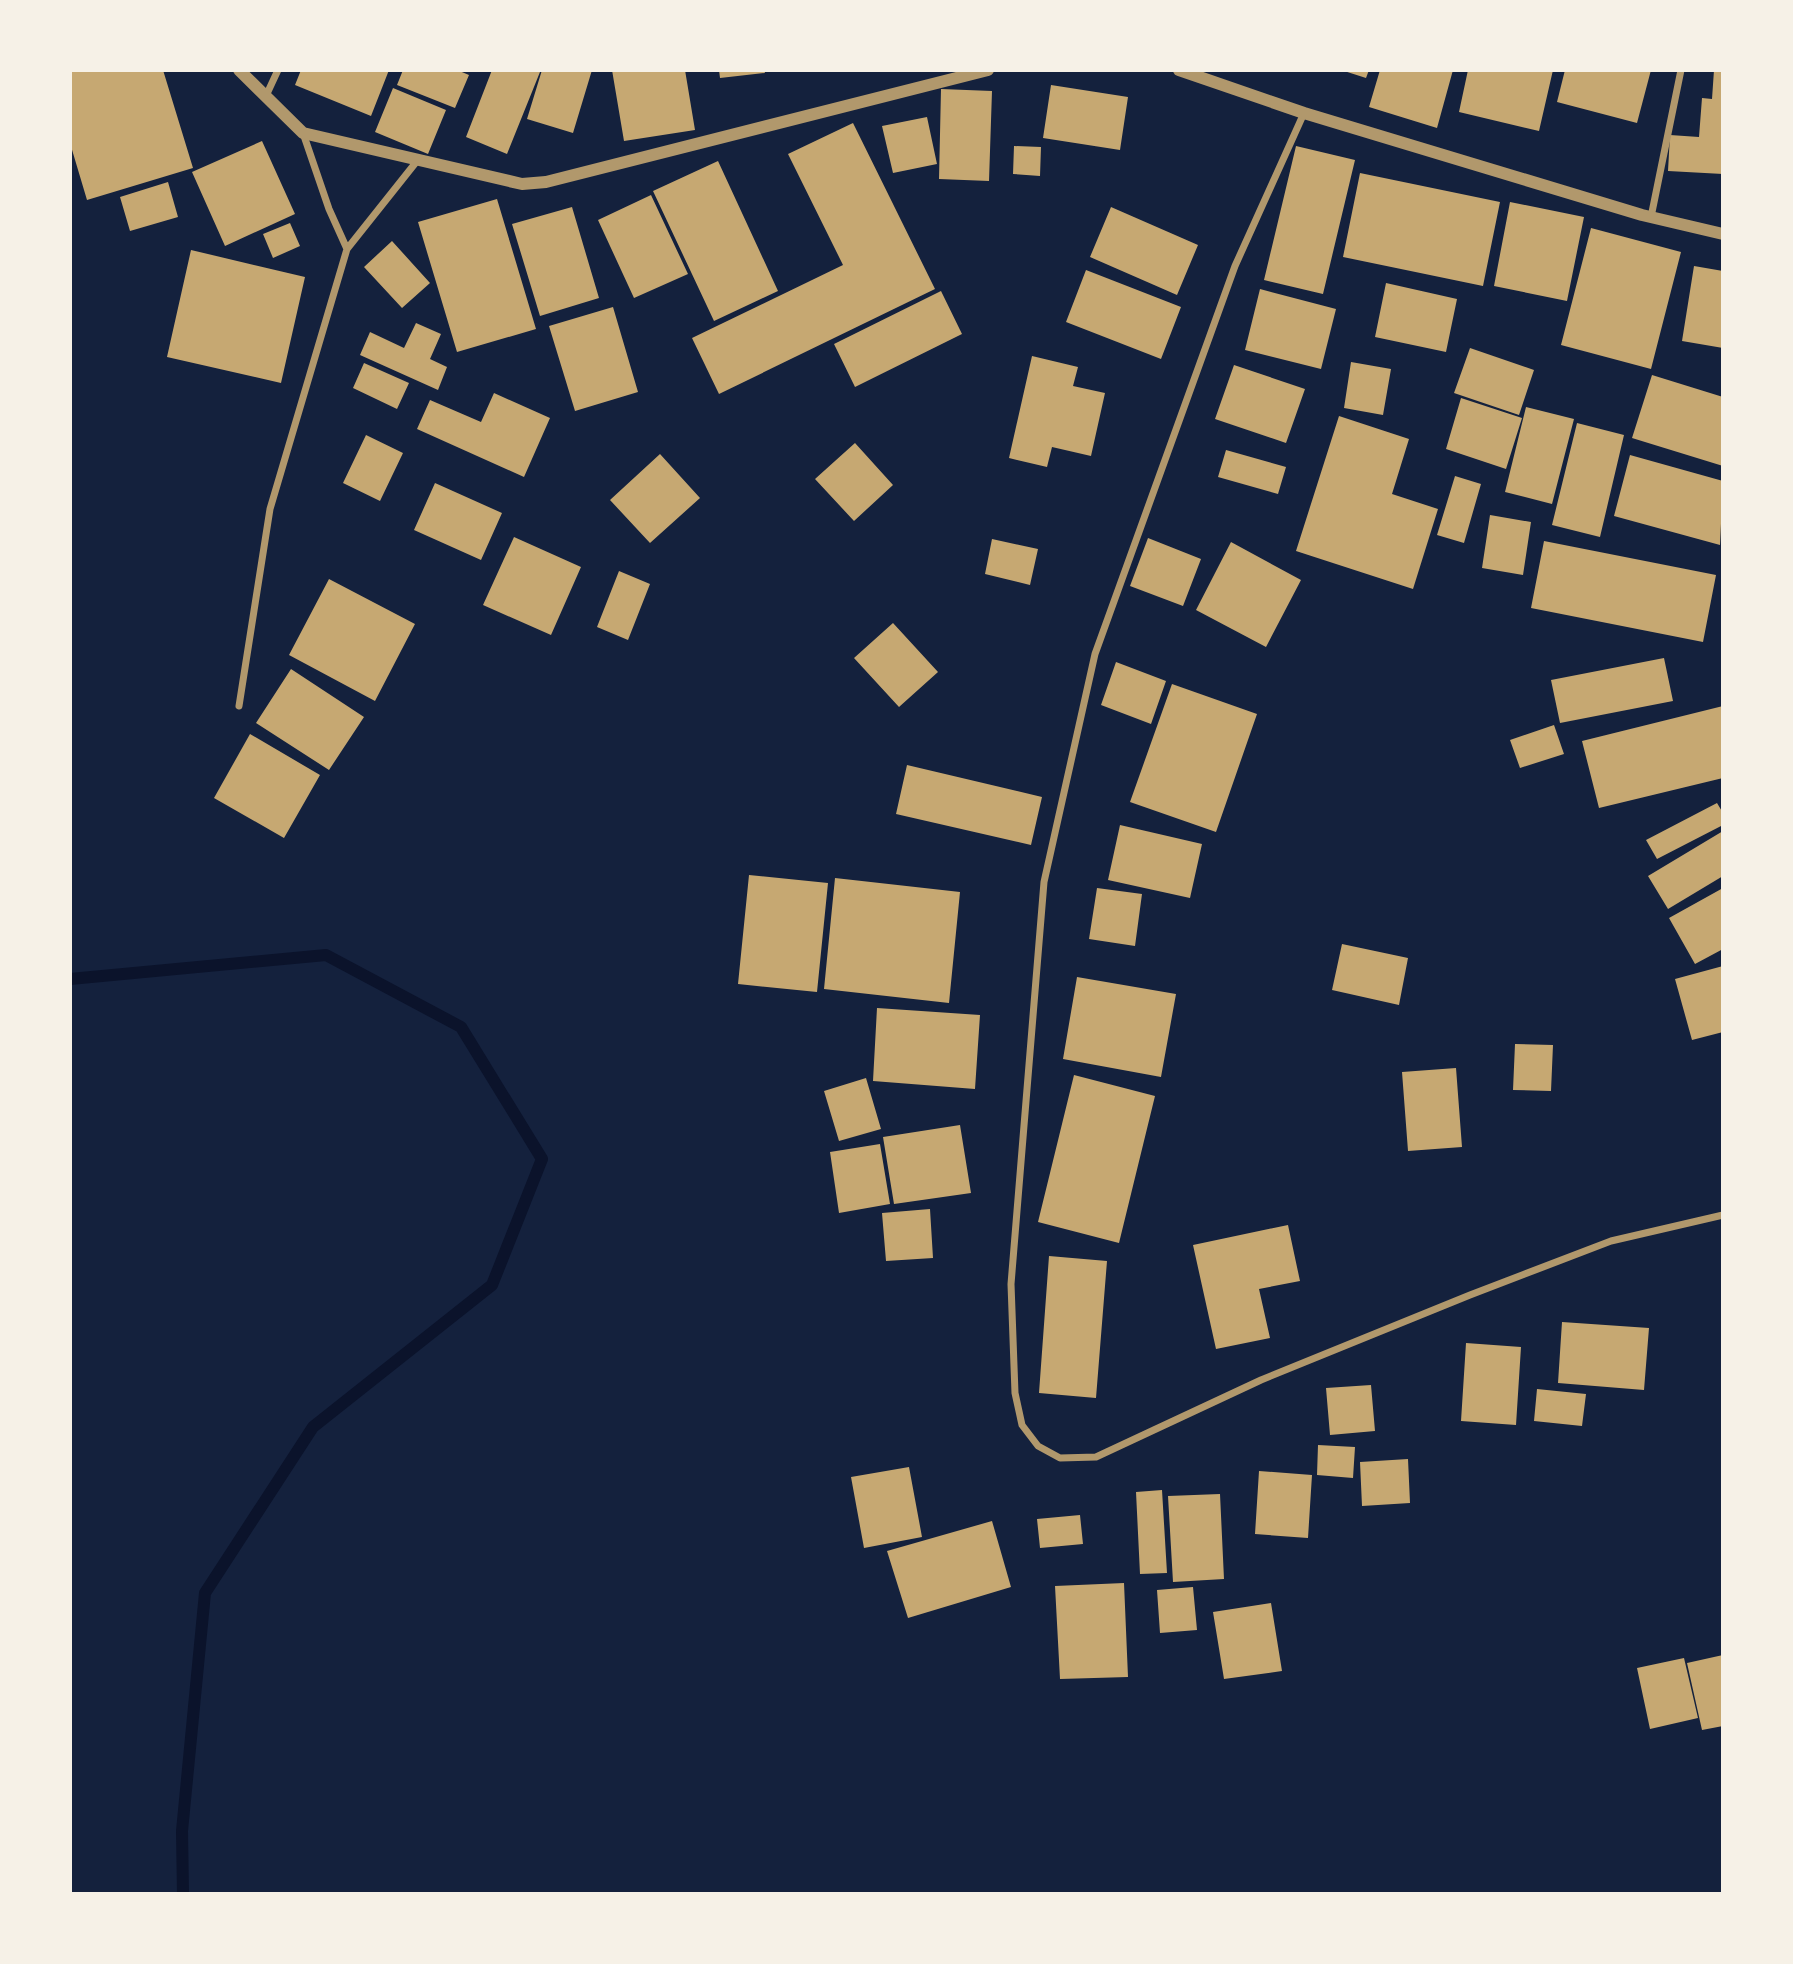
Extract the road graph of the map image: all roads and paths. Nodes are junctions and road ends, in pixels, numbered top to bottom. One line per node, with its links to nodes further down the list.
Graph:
1 (239, 70): 6 (street)
2 (278, 70): 6 (street)
3 (988, 70): 9 (street)
4 (1179, 70): 7 (street)
5 (1681, 70): 10 (street)
6 (265, 98): 8 (street)
7 (1304, 113): 10 (street); 14 (street)
8 (303, 133): 9 (street); 12 (street)
9 (417, 161): 12 (street)
10 (1651, 217): 11 (street)
11 (1723, 234)
12 (347, 249): 13 (street)
13 (239, 706)
14 (1723, 1215)

